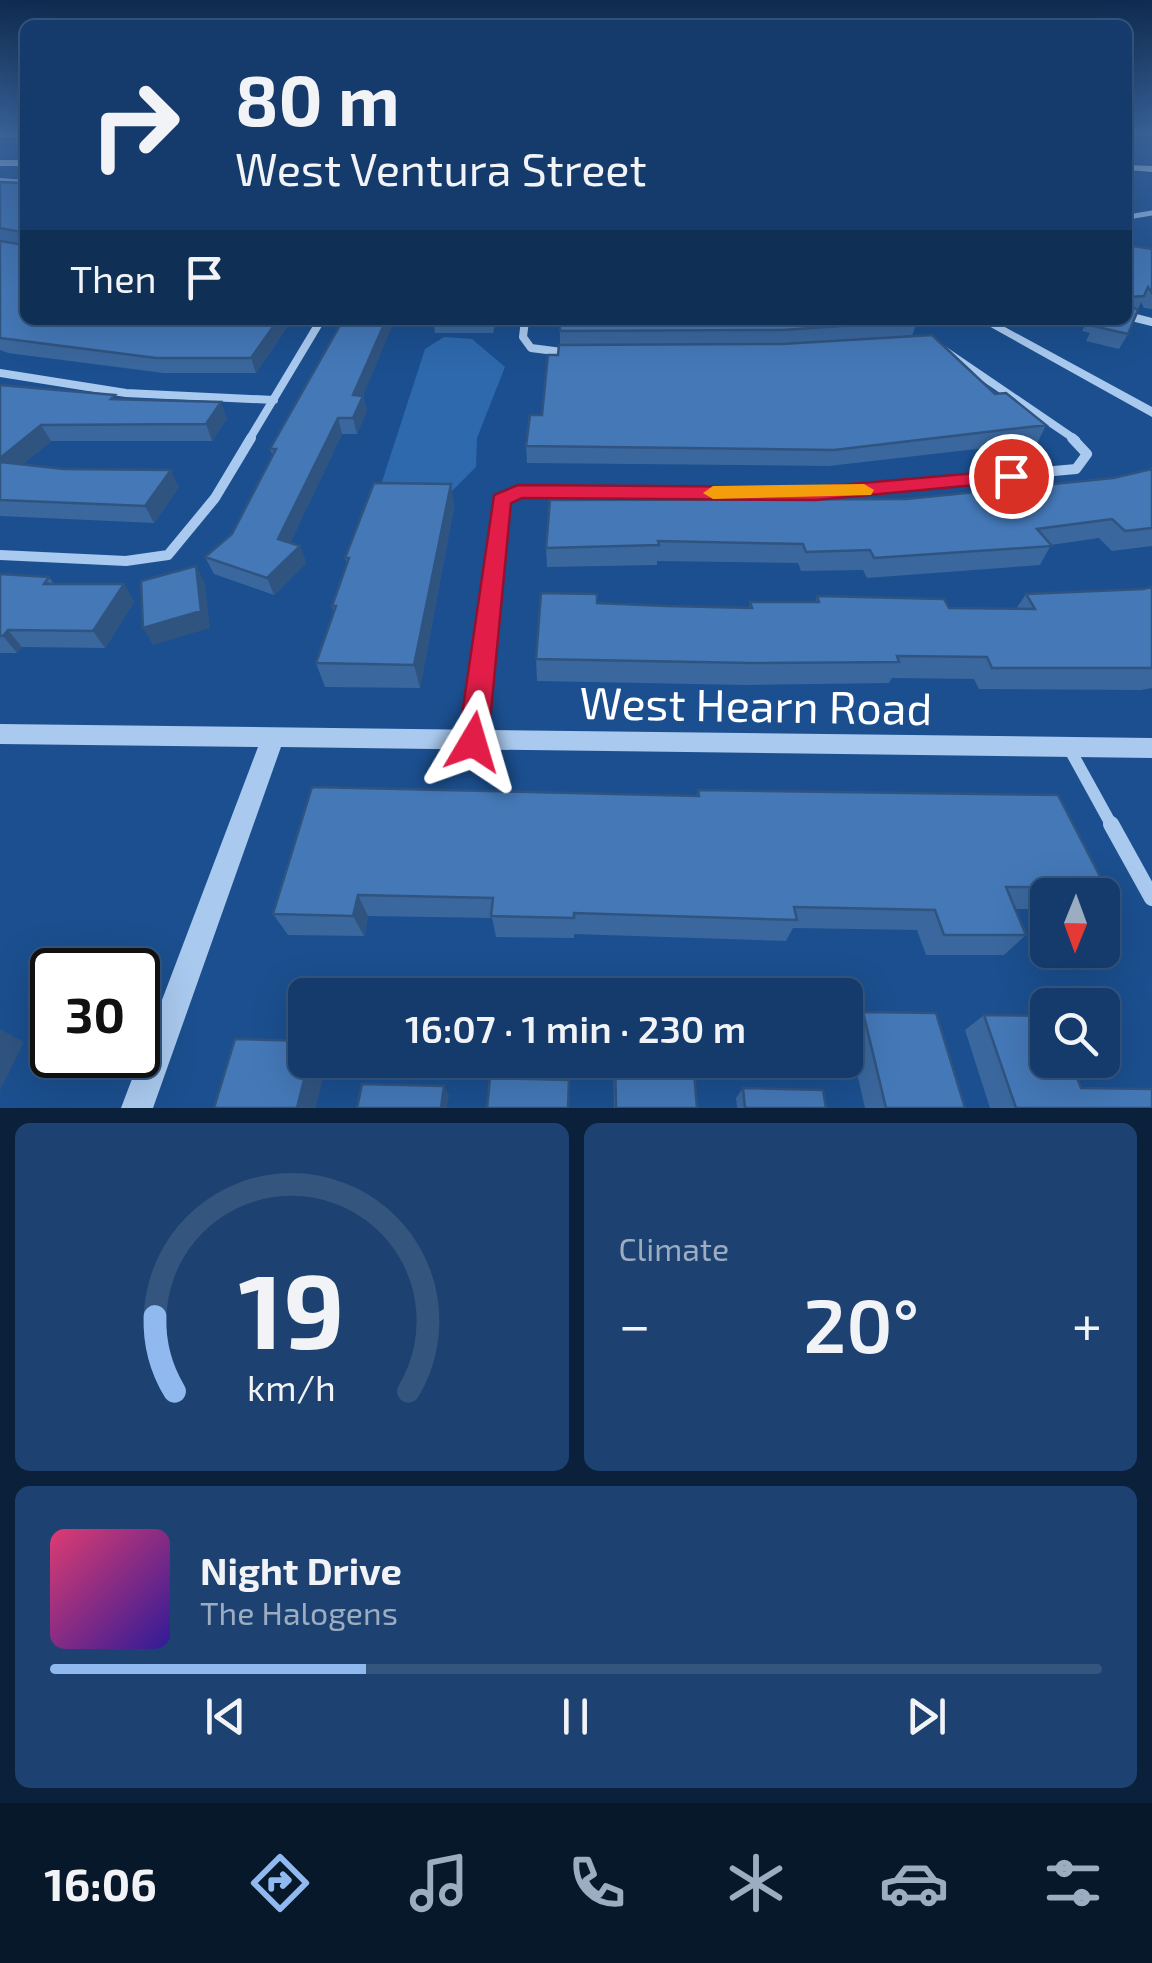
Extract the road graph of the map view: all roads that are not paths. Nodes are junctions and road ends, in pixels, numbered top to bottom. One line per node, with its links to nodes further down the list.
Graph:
1 (318, 325): 7 (street)
2 (524, 325): 5 (street)
3 (993, 325): 8 (street)
4 (922, 342): 12 (street)
5 (576, 353)
6 (0, 373): 7 (street)
7 (274, 400): 9 (street)
8 (1152, 413)
9 (0, 555)
10 (0, 734): 11 (street, West Hearn Road)
11 (272, 740): 12 (street, West Hearn Road); 16 (street)
12 (473, 742): 13 (street, West Hearn Road)
13 (1069, 748): 14 (street, West Hearn Road); 15 (street)
14 (1152, 748)
15 (1152, 898)
16 (138, 1108)

